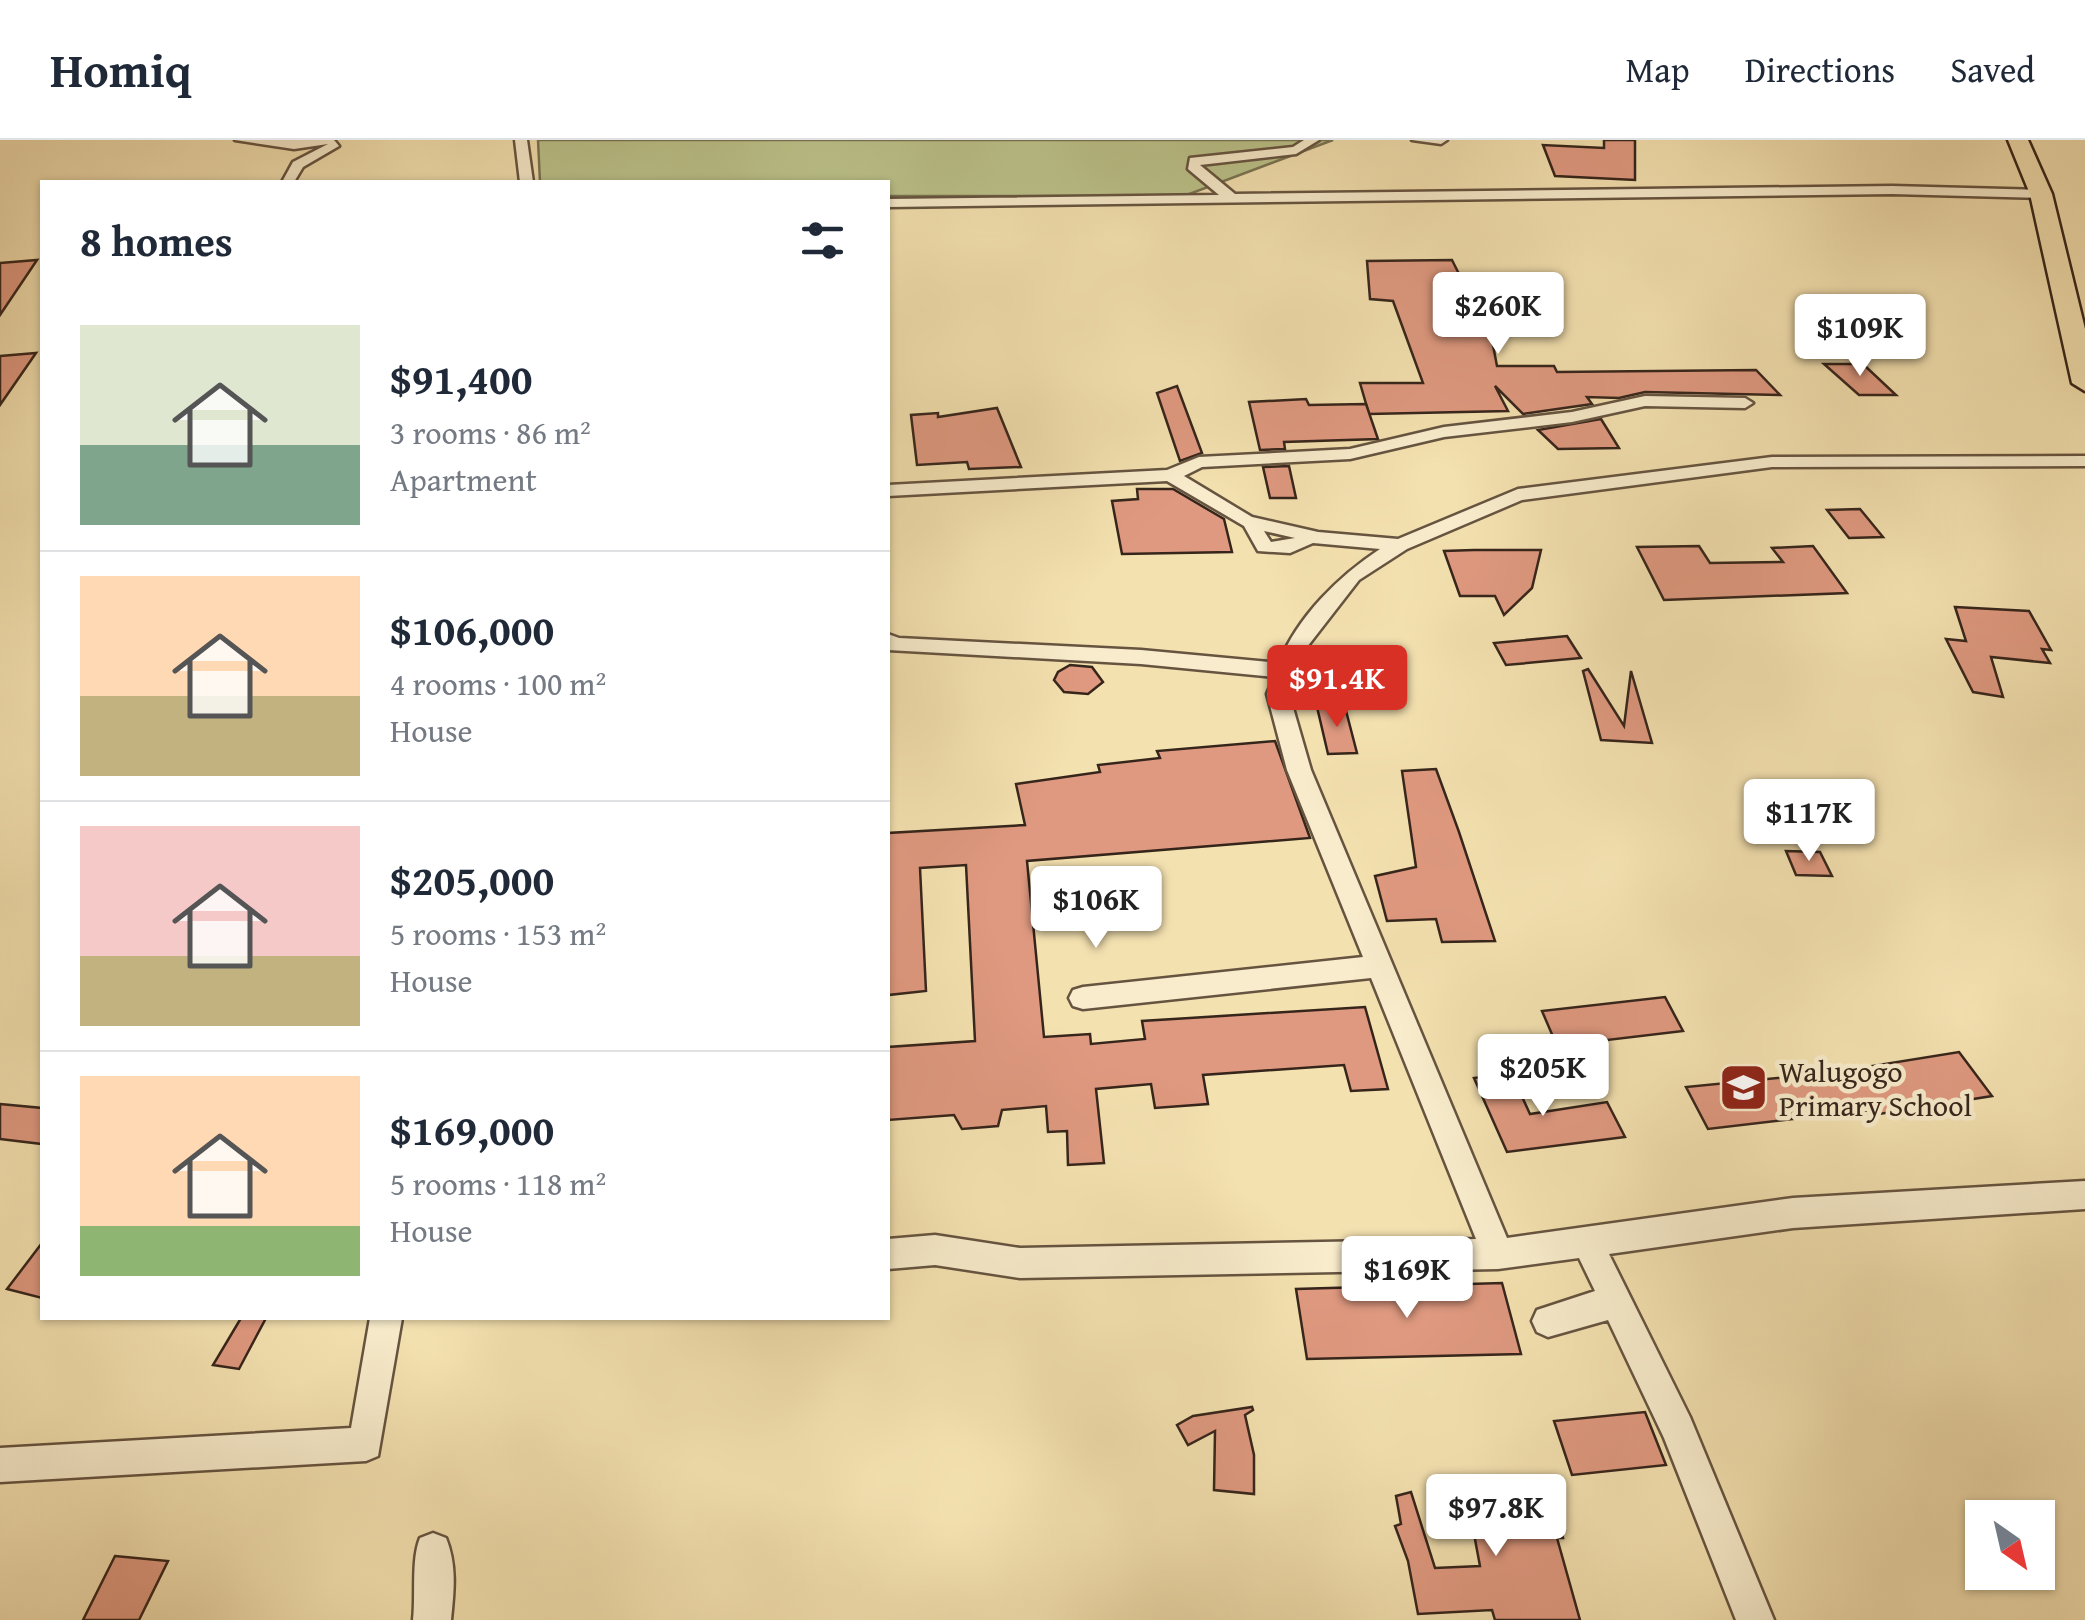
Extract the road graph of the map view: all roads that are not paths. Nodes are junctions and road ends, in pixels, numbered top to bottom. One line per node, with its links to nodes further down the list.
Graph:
1 (328, 140): 8 (street)
2 (341, 140): 9 (street)
3 (521, 140): 11 (street)
4 (1313, 140): 13 (street)
5 (1418, 140): 6 (street)
6 (1441, 140)
7 (2018, 140): 12 (main road)
8 (247, 141): 9 (street)
9 (296, 167): 10 (street)
10 (289, 180)
11 (528, 180)
12 (2041, 194): 13 (street); 15 (main road)
13 (1233, 200): 14 (street)
14 (890, 203)
15 (2078, 319): 16 (main road)
16 (2085, 383)
17 (1745, 403): 19 (street)
18 (2085, 460): 21 (street)
19 (1170, 476): 20 (street); 21 (street)
20 (890, 490)
21 (1400, 546): 23 (street)
22 (890, 642): 23 (street)
23 (1287, 671): 24 (street)
24 (1380, 966): 25 (street); 29 (street)
25 (1083, 998)
26 (2085, 1196): 27 (street)
27 (1587, 1241): 29 (street); 30 (street)
28 (890, 1254): 29 (street)
29 (1498, 1254)
30 (1616, 1301): 32 (street); 36 (street)
31 (386, 1320): 33 (street)
32 (1548, 1321)
33 (0, 1465)
34 (433, 1552): 35 (street)
35 (432, 1620)
36 (1755, 1620)

